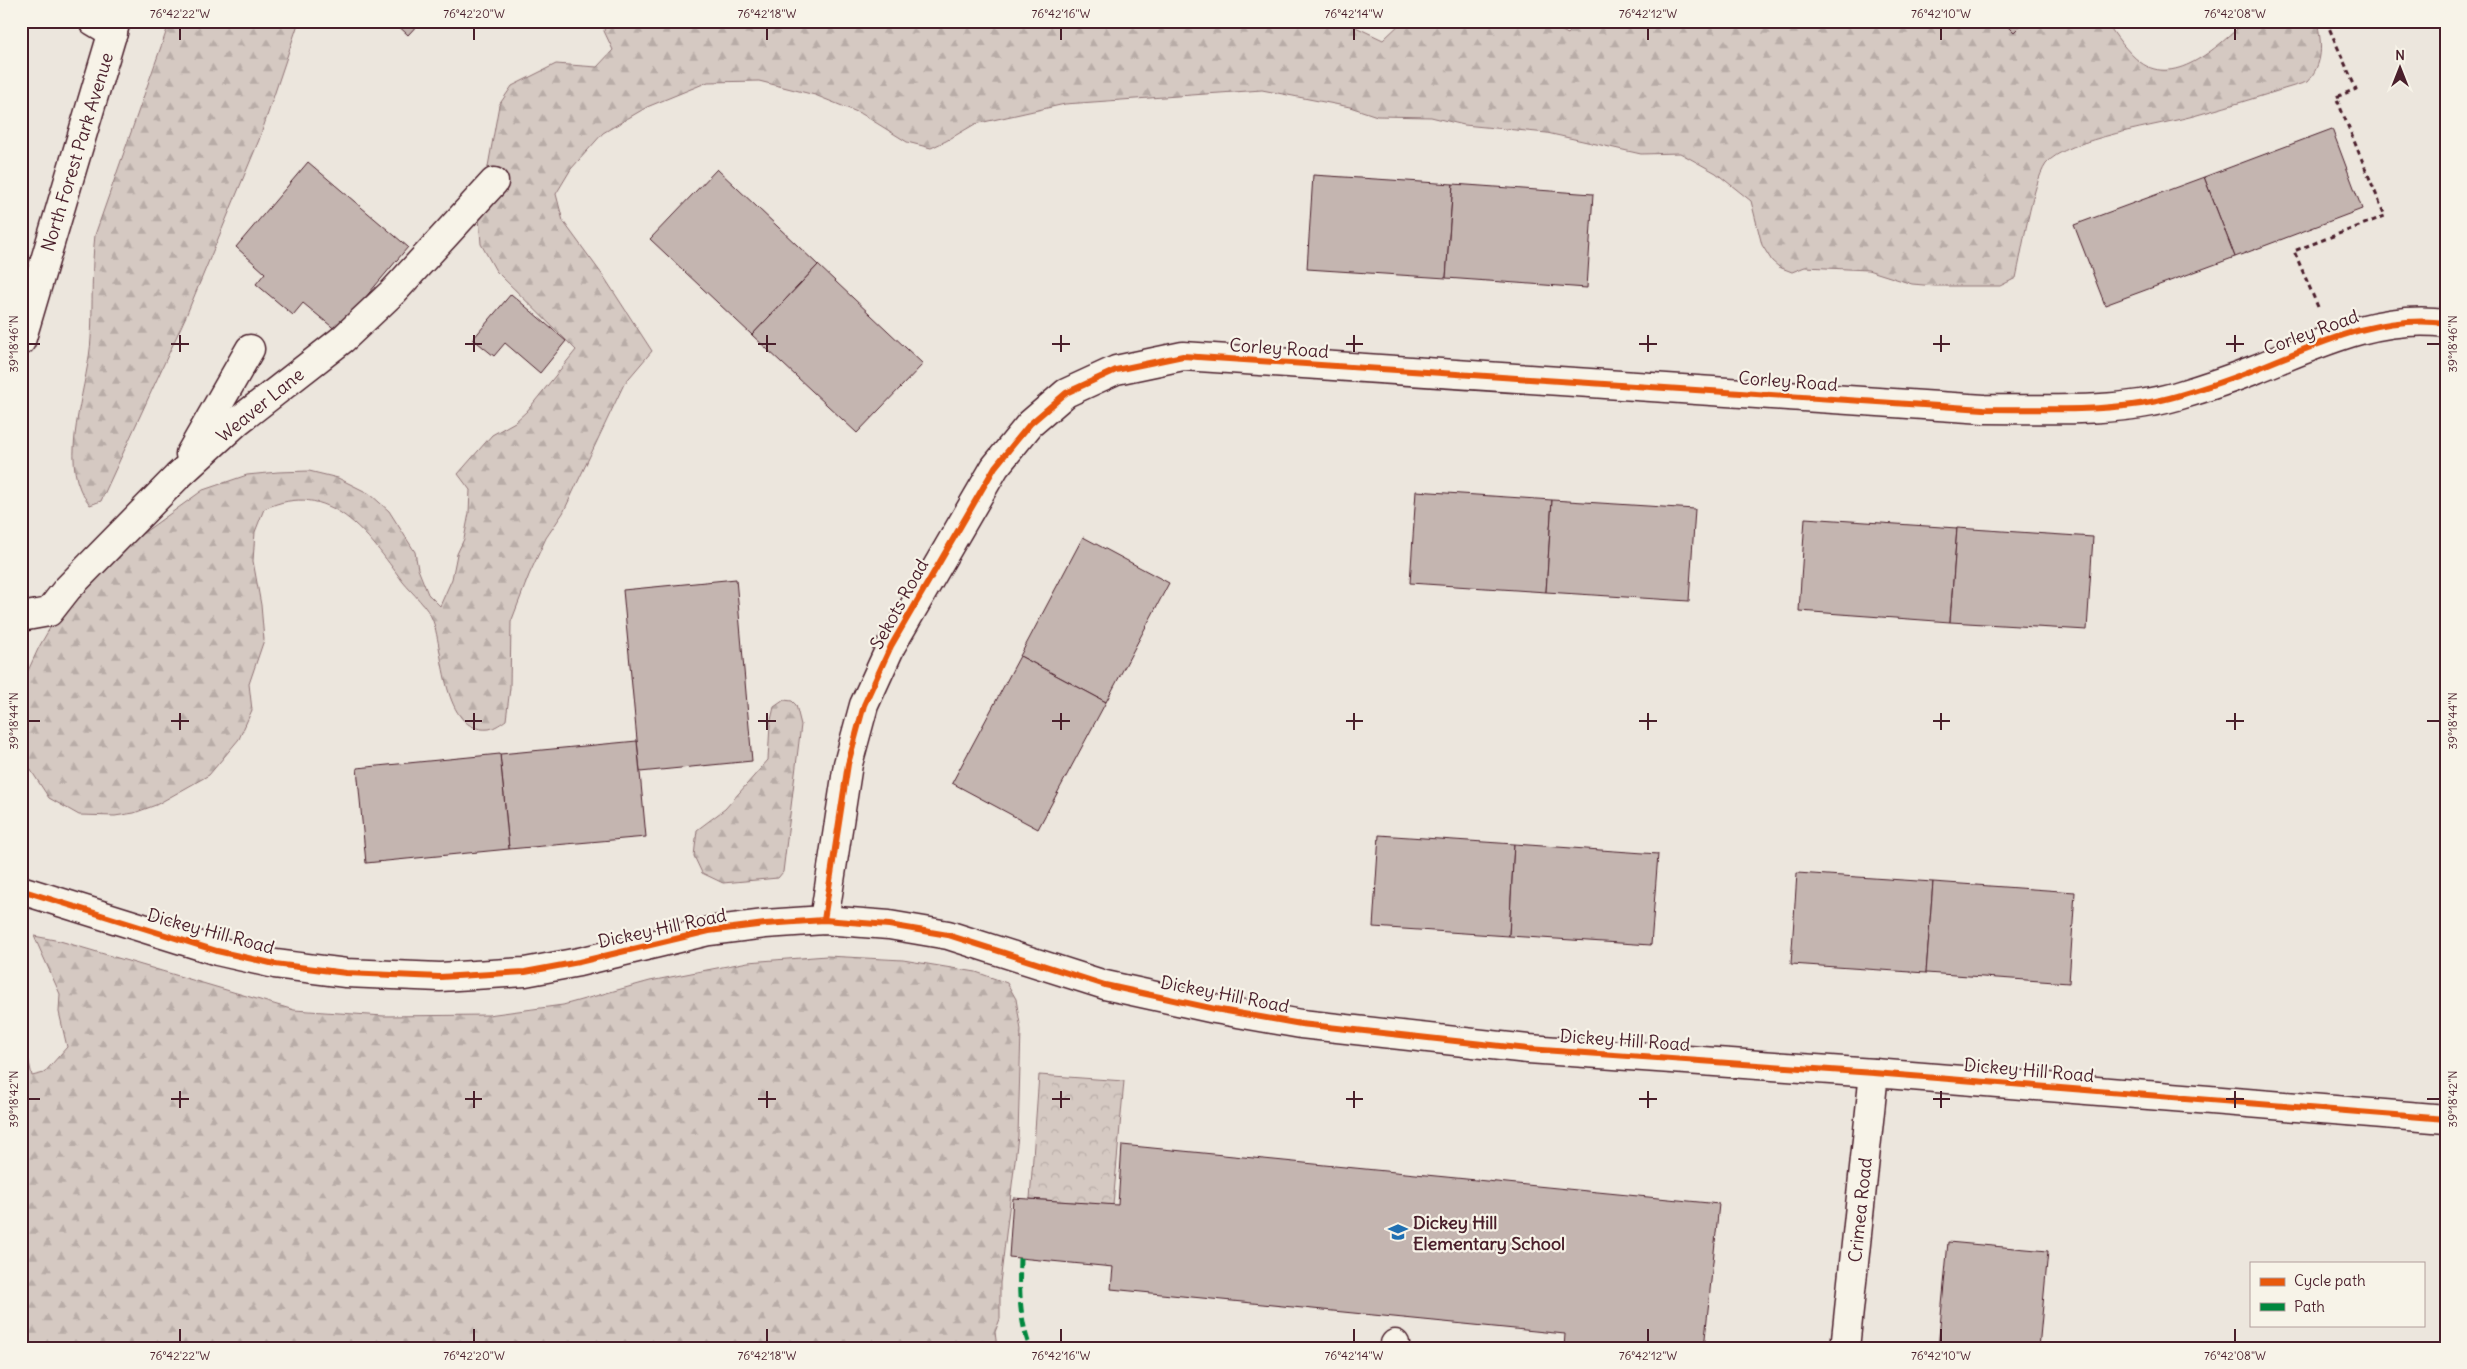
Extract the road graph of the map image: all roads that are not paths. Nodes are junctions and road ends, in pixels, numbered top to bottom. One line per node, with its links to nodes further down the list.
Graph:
1 (107, 25): 4 (street, North Forest Park Avenue)
2 (494, 182): 7 (street, Weaver Lane)
3 (2446, 323): 6 (street, Corley Road)
4 (22, 332)
5 (250, 349): 7 (street)
6 (1116, 370): 10 (street, Sekots Road)
7 (177, 477): 8 (street, Weaver Lane)
8 (21, 617)
9 (21, 890): 10 (street, Dickey Hill Road)
10 (824, 920): 11 (street, Dickey Hill Road)
11 (1874, 1073): 12 (street, Dickey Hill Road); 13 (street, Crimea Road)
12 (2446, 1119)
13 (1845, 1348)

